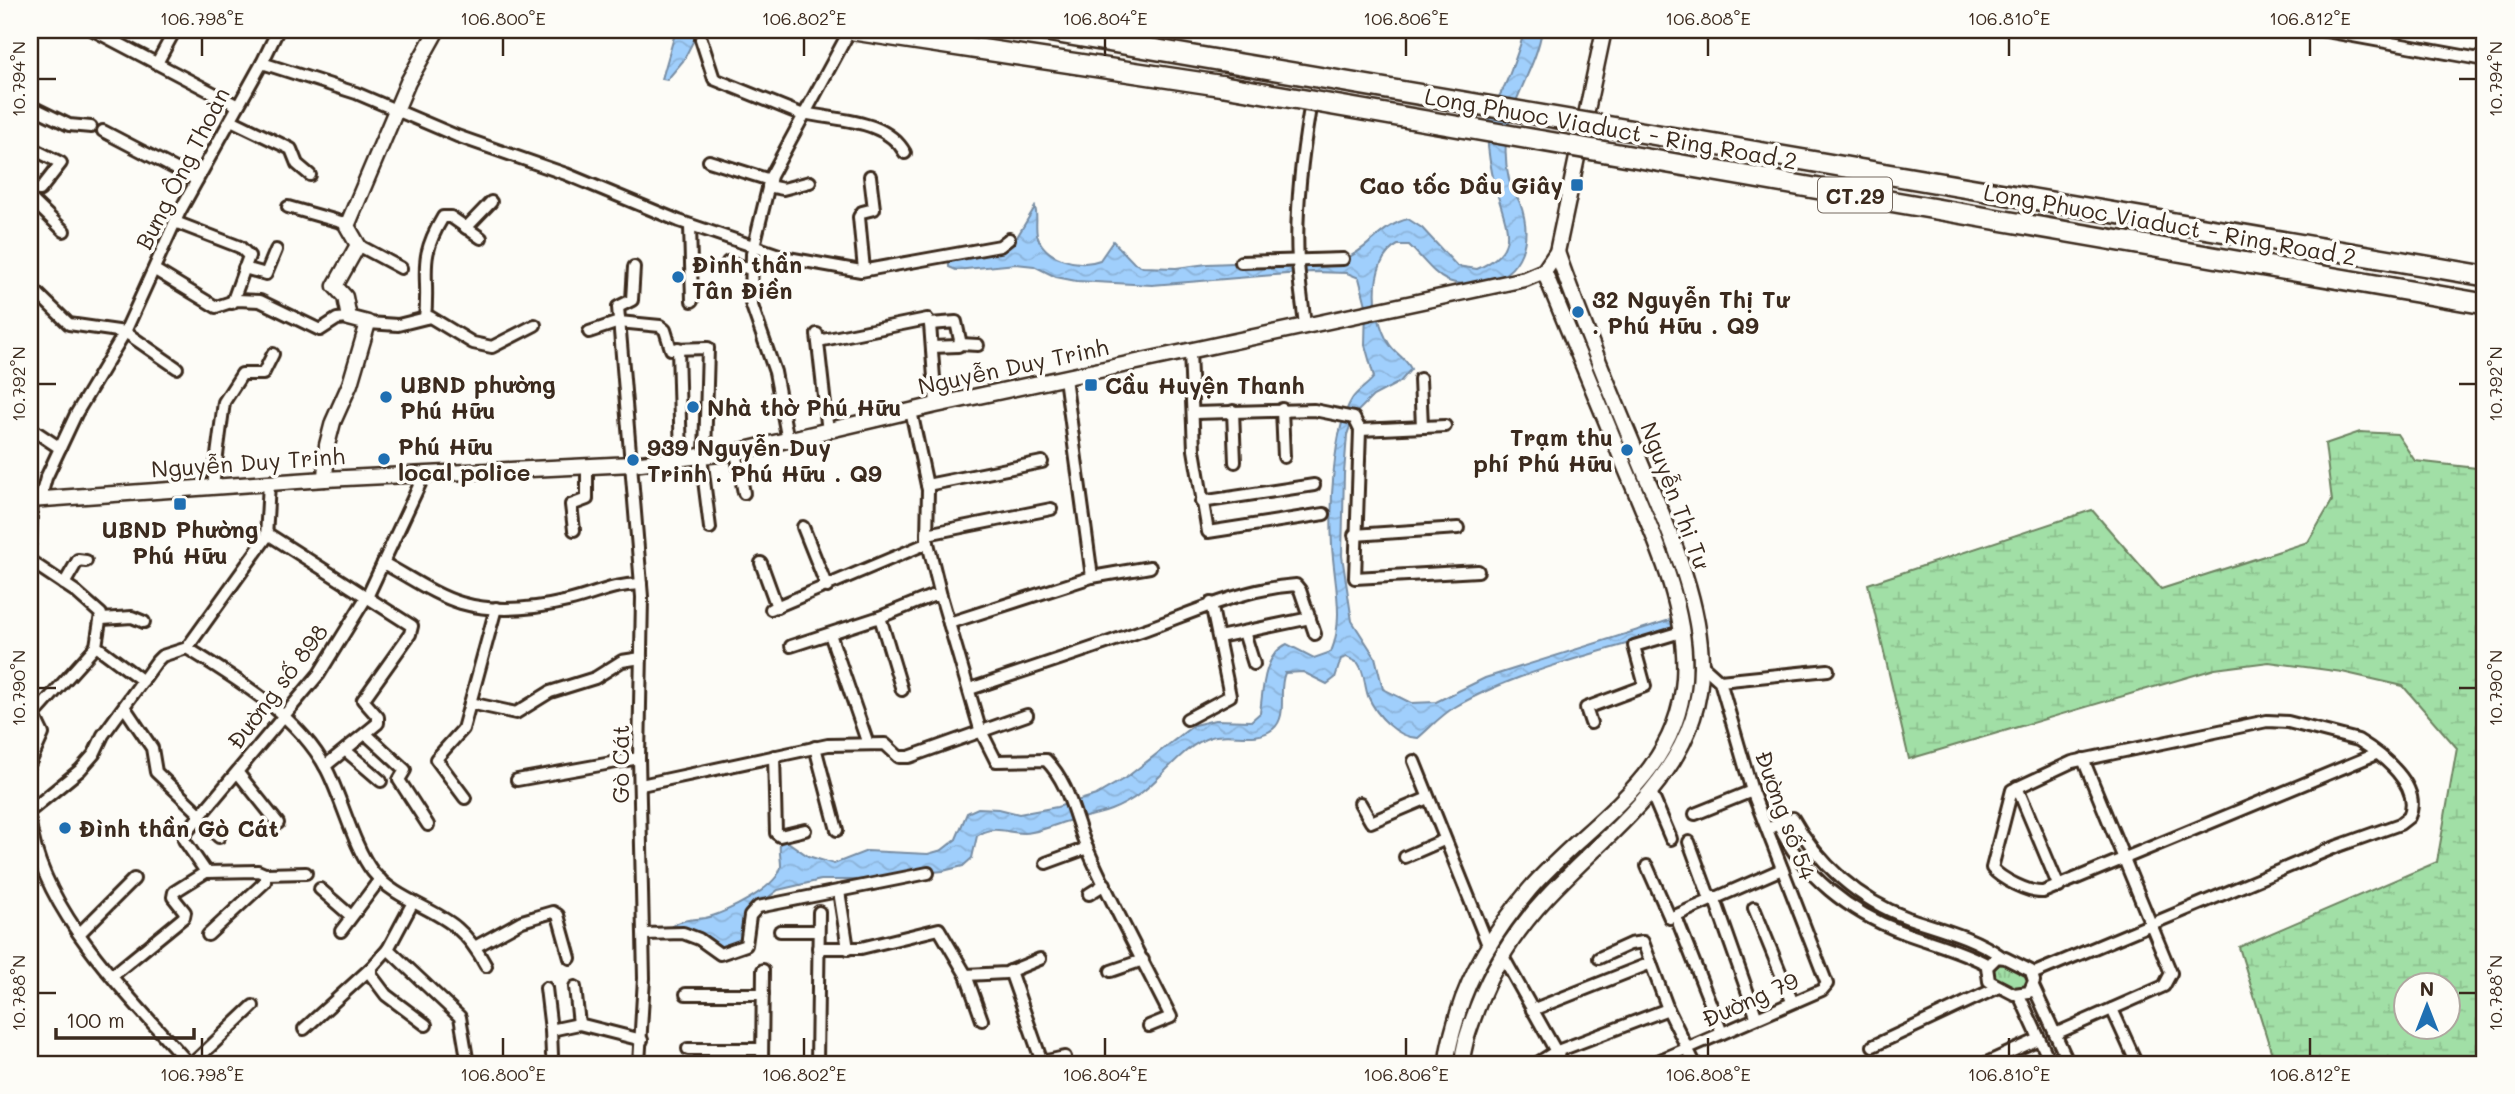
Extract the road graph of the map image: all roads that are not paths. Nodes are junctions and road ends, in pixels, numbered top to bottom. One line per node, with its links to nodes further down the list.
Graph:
1 (93, 30): 17 (street)
2 (175, 30): 17 (street)
3 (278, 30): 18 (street, Bưng Ông Thoàn)
4 (437, 30): 22 (street)
5 (853, 30): 19 (highway); 23 (street)
6 (894, 30): 19 (highway, Long Phuoc Viaduct - Ring Road 2 / CT.29)
7 (1041, 30): 16 (highway, Long Phuoc Viaduct - Ring Road 2 / CT.29)
8 (1092, 30): 16 (highway)
9 (1604, 30): 49 (street)
10 (2320, 30): 12 (street)
11 (2393, 30): 14 (street)
12 (2348, 32): 14 (street)
13 (701, 39): 23 (street)
14 (2390, 43): 15 (street)
15 (2485, 60)
16 (1229, 62): 61 (highway, Long Phuoc Viaduct - Ring Road 2 / CT.29, bridge)
17 (157, 63): 21 (street)
18 (262, 63): 21 (street, Bưng Ông Thoàn); 22 (street)
19 (1224, 86): 65 (highway, Long Phuoc Viaduct - Ring Road 2 / CT.29, bridge)
20 (30, 106): 26 (street)
21 (239, 106): 25 (street, Bưng Ông Thoàn)
22 (396, 109): 40 (street); 41 (street)
23 (804, 114): 29 (street); 35 (street)
24 (1309, 114): 51 (street)
25 (231, 120): 31 (street); 33 (street, Bưng Ông Thoàn)
26 (90, 127)
27 (103, 131): 33 (street)
28 (33, 149): 36 (street)
29 (905, 153)
30 (709, 161): 35 (street)
31 (310, 175)
32 (870, 176): 59 (street)
33 (197, 180): 39 (street, Bưng Ông Thoàn)
34 (810, 182): 35 (street)
35 (769, 183): 47 (street)
36 (31, 194): 43 (street)
37 (491, 202): 42 (street)
38 (288, 206): 40 (street)
39 (176, 222): 55 (street); 58 (street, Bưng Ông Thoàn)
40 (348, 224): 46 (street)
41 (690, 225): 47 (street); 63 (street)
42 (466, 228): 44 (street); 67 (street)
43 (64, 231)
44 (481, 238)
45 (1009, 239): 59 (street)
46 (358, 245): 56 (street); 66 (street)
47 (754, 246): 57 (street); 59 (street)
48 (276, 250): 55 (street)
49 (1557, 252): 60 (street); 152 (street, Nguyễn Thị Tư)
50 (1343, 258): 51 (street)
51 (1298, 260): 53 (street); 72 (street)
52 (728, 262): 57 (street)
53 (1241, 262)
54 (634, 267): 68 (street)
55 (244, 268): 64 (street)
56 (401, 268)
57 (750, 269): 94 (street)
58 (155, 270): 64 (street); 73 (street, Bưng Ông Thoàn)
59 (864, 270)
60 (1544, 271): 72 (street, Nguyễn Duy Trinh); 143 (street, Nguyễn Thị Tư)
61 (2485, 276)
62 (30, 286): 73 (street)
63 (692, 301)
64 (232, 303): 66 (street)
65 (2485, 304)
66 (349, 318): 69 (street)
67 (425, 318): 69 (street); 71 (street)
68 (619, 322): 74 (street); 78 (street); 102 (street, Gò Cát)
69 (368, 323): 105 (street)
70 (930, 324): 75 (street); 77 (street); 93 (street)
71 (536, 325)
72 (1305, 326): 79 (street, Nguyễn Duy Trinh)
73 (125, 332): 81 (street); 95 (street, Bưng Ông Thoàn)
74 (589, 332)
75 (960, 344): 76 (street); 77 (street)
76 (978, 345)
77 (932, 347): 84 (street)
78 (678, 348): 97 (street); 99 (street)
79 (1190, 351): 82 (street, Nguyễn Duy Trinh); 88 (street)
80 (273, 354): 109 (street)
81 (177, 368)
82 (1065, 378): 84 (street, Nguyễn Duy Trinh); 129 (street)
83 (1420, 379): 91 (street)
84 (936, 405): 86 (street, Nguyễn Duy Trinh)
85 (1282, 410): 87 (street); 92 (street); 98 (street)
86 (911, 411): 93 (street, Nguyễn Duy Trinh); 107 (street)
87 (1233, 411): 88 (street); 101 (street)
88 (1193, 413): 112 (street)
89 (1445, 426): 91 (street)
90 (30, 428): 95 (street)
91 (1422, 428): 92 (street)
92 (1360, 430): 120 (street)
93 (828, 432): 94 (street, Nguyễn Duy Trinh)
94 (788, 441): 96 (street, Nguyễn Duy Trinh)
95 (60, 448): 111 (street, Bưng Ông Thoàn)
96 (736, 452): 97 (street, Nguyễn Duy Trinh); 110 (street)
97 (703, 456): 99 (street, Nguyễn Duy Trinh); 116 (street)
98 (1284, 457)
99 (681, 458): 102 (street, Nguyễn Duy Trinh)
100 (1042, 462): 107 (street)
101 (1235, 462)
102 (632, 464): 103 (street, Nguyễn Duy Trinh); 131 (street, Gò Cát)
103 (587, 466): 104 (street, Nguyễn Duy Trinh); 118 (street)
104 (425, 473): 105 (street, Nguyễn Duy Trinh); 125 (street, Đường số 898)
105 (325, 479): 106 (street, Nguyễn Duy Trinh)
106 (269, 483): 109 (street, Nguyễn Duy Trinh); 119 (street)
107 (926, 485): 121 (street)
108 (1314, 485): 112 (street)
109 (214, 486): 111 (street, Nguyễn Duy Trinh)
110 (744, 493)
111 (34, 500): 122 (street, Bưng Ông Thoàn)
112 (1201, 502): 114 (street)
113 (1051, 509): 121 (street)
114 (1324, 514)
115 (803, 527): 132 (street)
116 (710, 528)
117 (1458, 528): 120 (street)
118 (573, 530)
119 (268, 534): 134 (street); 149 (street)
120 (1354, 535): 128 (street)
121 (928, 539): 132 (street); 133 (street)
122 (30, 542)
123 (30, 561): 130 (street)
124 (86, 561): 130 (street)
125 (383, 563): 134 (street, Đường số 898); 136 (street)
126 (761, 563): 132 (street)
127 (1150, 566): 129 (street)
128 (1478, 571)
129 (1092, 577): 141 (street)
130 (64, 584): 139 (street)
131 (641, 584): 136 (street); 150 (street, Gò Cát)
132 (827, 587)
133 (941, 596): 137 (street); 141 (street)
134 (366, 598): 162 (street, Đường số 898); 166 (street)
135 (1212, 603): 138 (street); 146 (street); 156 (street)
136 (496, 608): 158 (street)
137 (880, 617): 144 (street); 157 (street)
138 (1310, 618): 142 (street); 145 (street)
139 (102, 619): 140 (street); 147 (street)
140 (144, 622)
141 (949, 623): 156 (street)
142 (1244, 632): 146 (street); 151 (street)
143 (1681, 632): 164 (street); 232 (street, Nguyễn Thị Tư)
144 (830, 634): 148 (street); 167 (street)
145 (1315, 634)
146 (1219, 637): 163 (street)
147 (96, 646): 154 (street); 160 (street)
148 (791, 646)
149 (187, 648): 154 (street); 162 (street)
150 (641, 658): 158 (street); 172 (street, Gò Cát)
151 (1254, 664)
152 (1701, 664): 155 (street); 183 (street, Nguyễn Thị Tư)
153 (1828, 670): 155 (street)
154 (143, 681): 159 (street)
155 (1720, 681): 182 (street, Đường số 54)
156 (970, 689): 165 (street)
157 (902, 690)
158 (470, 702): 185 (street)
159 (125, 708): 187 (street); 189 (street)
160 (32, 711): 175 (street)
161 (1027, 715): 165 (street)
162 (284, 718): 176 (street); 177 (street, Đường số 898)
163 (1187, 719)
164 (1591, 723)
165 (980, 729): 167 (street); 201 (street)
166 (366, 734): 169 (street); 193 (street)
167 (868, 744): 168 (street)
168 (815, 747): 171 (street); 194 (street)
169 (345, 750): 176 (street); 179 (street)
170 (2376, 754): 173 (street); 203 (street); 225 (street)
171 (774, 756): 180 (street); 196 (street)
172 (639, 758): 178 (street); 180 (street, Gò Cát)
173 (2083, 760): 181 (street); 203 (street)
174 (1414, 761): 184 (street)
175 (30, 763)
176 (325, 766): 213 (street)
177 (237, 773): 189 (street, Đường số 898); 191 (street)
178 (517, 780)
179 (381, 781)
180 (640, 785): 230 (street, Gò Cát)
181 (2017, 787): 215 (street); 215 (street)
182 (1752, 791): 188 (street); 195 (street, Đường số 54)
183 (1651, 792): 198 (street); 237 (street, Nguyễn Thị Tư)
184 (1428, 798): 186 (street); 199 (street)
185 (465, 799)
186 (1360, 803)
187 (30, 811)
188 (1695, 814)
189 (200, 817): 197 (street); 208 (street, Đường số 898)
190 (30, 822): 206 (street)
191 (278, 823)
192 (1779, 824): 195 (street); 238 (street); 244 (street)
193 (428, 825)
194 (837, 830)
195 (1767, 830): 207 (street, Đường số 54)
196 (805, 831)
197 (219, 837)
198 (1671, 839)
199 (1444, 840): 202 (street); 232 (street)
200 (1689, 842): 219 (street)
201 (1083, 849): 204 (street); 214 (street)
202 (1405, 857)
203 (2124, 859): 215 (street); 225 (street)
204 (1046, 863)
205 (1647, 866): 224 (street)
206 (35, 869): 229 (street)
207 (1782, 869): 219 (street); 253 (street, Đường số 54)
208 (206, 872): 211 (street); 250 (street)
209 (306, 873): 211 (street)
210 (928, 873): 217 (street)
211 (265, 874): 231 (street)
212 (134, 879): 229 (street)
213 (380, 879): 220 (street); 223 (street)
214 (1104, 884): 218 (street); 242 (street)
215 (2059, 887)
216 (320, 889): 223 (street)
217 (839, 891): 230 (street); 235 (street)
218 (1090, 892)
219 (1712, 898): 224 (street); 265 (street)
220 (412, 904): 233 (street); 236 (street)
221 (1754, 908): 260 (street)
222 (819, 912): 228 (street)
223 (351, 916): 227 (street)
224 (1676, 916): 272 (street)
225 (2152, 924): 252 (street); 263 (street)
226 (780, 930): 228 (street)
227 (341, 931)
228 (818, 931): 234 (street)
229 (80, 933): 250 (street)
230 (644, 934): 275 (street, Gò Cát)
231 (208, 935)
232 (1488, 945): 288 (street, Nguyễn Thị Tư)
233 (475, 947): 239 (street); 245 (street)
234 (818, 948): 235 (street); 287 (street)
235 (848, 948): 251 (street)
236 (388, 949): 246 (street); 284 (street)
237 (1501, 953): 264 (street); 289 (street, Nguyễn Thị Tư)
238 (2002, 957): 244 (street); 252 (street)
239 (570, 958)
240 (1599, 958): 243 (street)
241 (1040, 959): 248 (street)
242 (1138, 962): 249 (street); 269 (street)
243 (1651, 963): 262 (street); 264 (street)
244 (1988, 965): 255 (street)
245 (486, 966)
246 (371, 968): 268 (street); 270 (street)
247 (763, 970): 258 (street)
248 (1010, 971): 251 (street); 282 (street)
249 (1111, 971)
250 (113, 975): 283 (street)
251 (966, 975): 266 (street)
252 (2032, 980): 259 (street); 273 (street)
253 (1827, 984): 260 (street, Đường 79)
254 (575, 987): 267 (street)
255 (1999, 987): 259 (street); 276 (street)
256 (546, 988): 271 (street)
257 (686, 994): 258 (street)
258 (762, 994): 279 (street)
259 (2019, 995): 274 (street)
260 (1792, 1001): 265 (street, Đường 79)
261 (253, 1006): 283 (street)
262 (1668, 1009): 277 (street); 280 (street)
263 (2112, 1009): 273 (street); 297 (street)
264 (1532, 1010): 280 (street)
265 (1756, 1016): 272 (street, Đường 79)
266 (982, 1020)
267 (579, 1024): 271 (street); 275 (street)
268 (426, 1025)
269 (1153, 1025)
270 (304, 1029)
271 (551, 1030): 281 (street)
272 (1721, 1033): 277 (street, Đường 79)
273 (2055, 1034): 296 (street)
274 (2039, 1039): 294 (street); 295 (street)
275 (642, 1040): 285 (street, Gò Cát)
276 (1873, 1046)
277 (1687, 1048): 292 (street, Đường 79); 293 (street)
278 (688, 1049): 279 (street)
279 (762, 1049): 286 (street)
280 (1555, 1052): 290 (street); 291 (street)
281 (552, 1055)
282 (1065, 1057)
283 (191, 1064)
284 (468, 1064)
285 (639, 1064)
286 (762, 1064)
287 (817, 1064)
288 (1447, 1064)
289 (1462, 1064)
290 (1536, 1064)
291 (1563, 1064)
292 (1651, 1064)
293 (1695, 1064)
294 (1984, 1064)
295 (2051, 1064)
296 (2068, 1064)
297 (2137, 1064)

